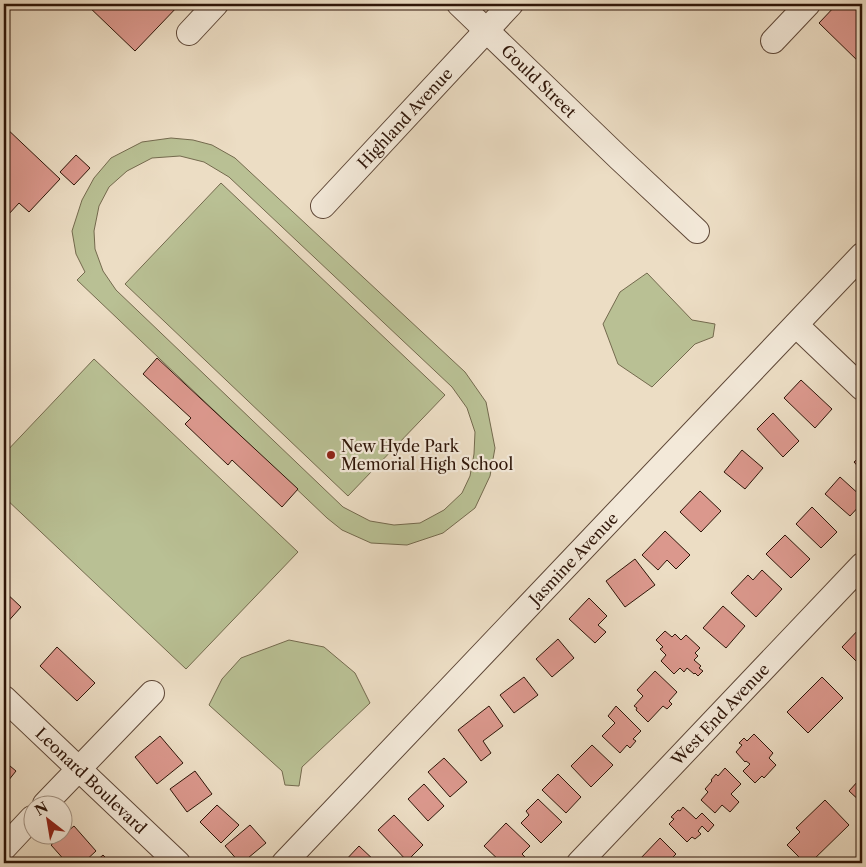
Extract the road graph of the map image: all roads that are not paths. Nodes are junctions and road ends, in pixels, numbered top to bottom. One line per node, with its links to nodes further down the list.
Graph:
1 (216, 4): 6 (street)
2 (459, 4): 5 (street, Gould Street)
3 (511, 4): 5 (street, Highland Avenue)
4 (808, 4): 7 (street)
5 (487, 30): 8 (street, Highland Avenue); 9 (street, Gould Street)
6 (189, 33)
7 (773, 41)
8 (323, 206)
9 (697, 231)
10 (862, 255): 11 (street, Jasmine Avenue)
11 (796, 325): 12 (street); 21 (street, Jasmine Avenue)
12 (862, 388)
13 (862, 565): 22 (street, West End Avenue)
14 (152, 693): 16 (street)
15 (4, 698): 16 (street, Leonard Boulevard)
16 (79, 769): 17 (street); 20 (street, Leonard Boulevard)
17 (55, 794)
18 (22, 829): 19 (street)
19 (4, 848)
20 (178, 863)
21 (284, 863)
22 (579, 863)

